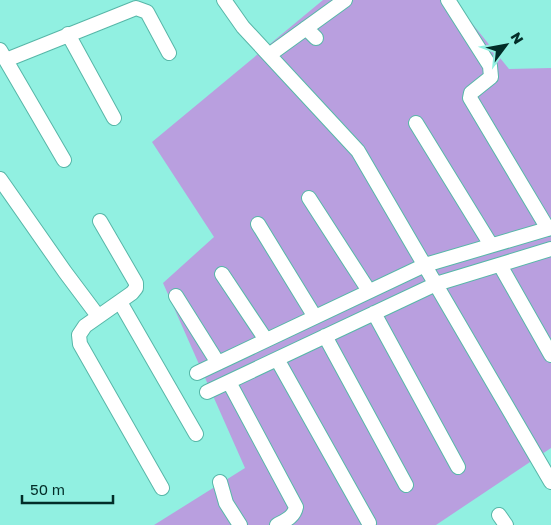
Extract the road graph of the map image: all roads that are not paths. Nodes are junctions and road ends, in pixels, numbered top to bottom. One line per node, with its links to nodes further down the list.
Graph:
1 (224, 0): 7 (street)
2 (346, 0): 7 (street)
3 (448, 0): 15 (street)
4 (68, 34): 5 (street); 6 (street); 8 (street)
5 (169, 53)
6 (3, 55): 10 (street)
7 (269, 55): 20 (street)
8 (114, 118)
9 (416, 123): 17 (street)
10 (64, 160)
11 (0, 179): 27 (street)
12 (309, 198): 23 (street)
13 (100, 220): 25 (street)
14 (258, 224): 28 (street)
15 (550, 228): 16 (street)
16 (527, 235): 17 (street); 18 (street)
17 (491, 245): 20 (street)
18 (545, 251): 19 (street)
19 (500, 264): 22 (street); 31 (street)
20 (425, 265): 22 (street); 23 (street)
21 (222, 274): 30 (street)
22 (436, 284): 26 (street); 40 (street)
23 (369, 291): 28 (street)
24 (176, 296): 33 (street)
25 (120, 302): 27 (street); 37 (street)
26 (374, 313): 29 (street); 38 (street)
27 (98, 316): 42 (street)
28 (315, 317): 30 (street)
29 (325, 336): 32 (street); 41 (street)
30 (266, 340): 33 (street)
31 (551, 355)
32 (277, 358): 35 (street); 43 (street)
33 (218, 363): 34 (street)
34 (197, 373)
35 (229, 382): 36 (street); 45 (street)
36 (207, 392)
37 (196, 434)
38 (458, 467)
39 (220, 482): 44 (street)
40 (551, 482)
41 (406, 484)
42 (162, 488)
43 (369, 523)
44 (240, 525)
45 (277, 525)

